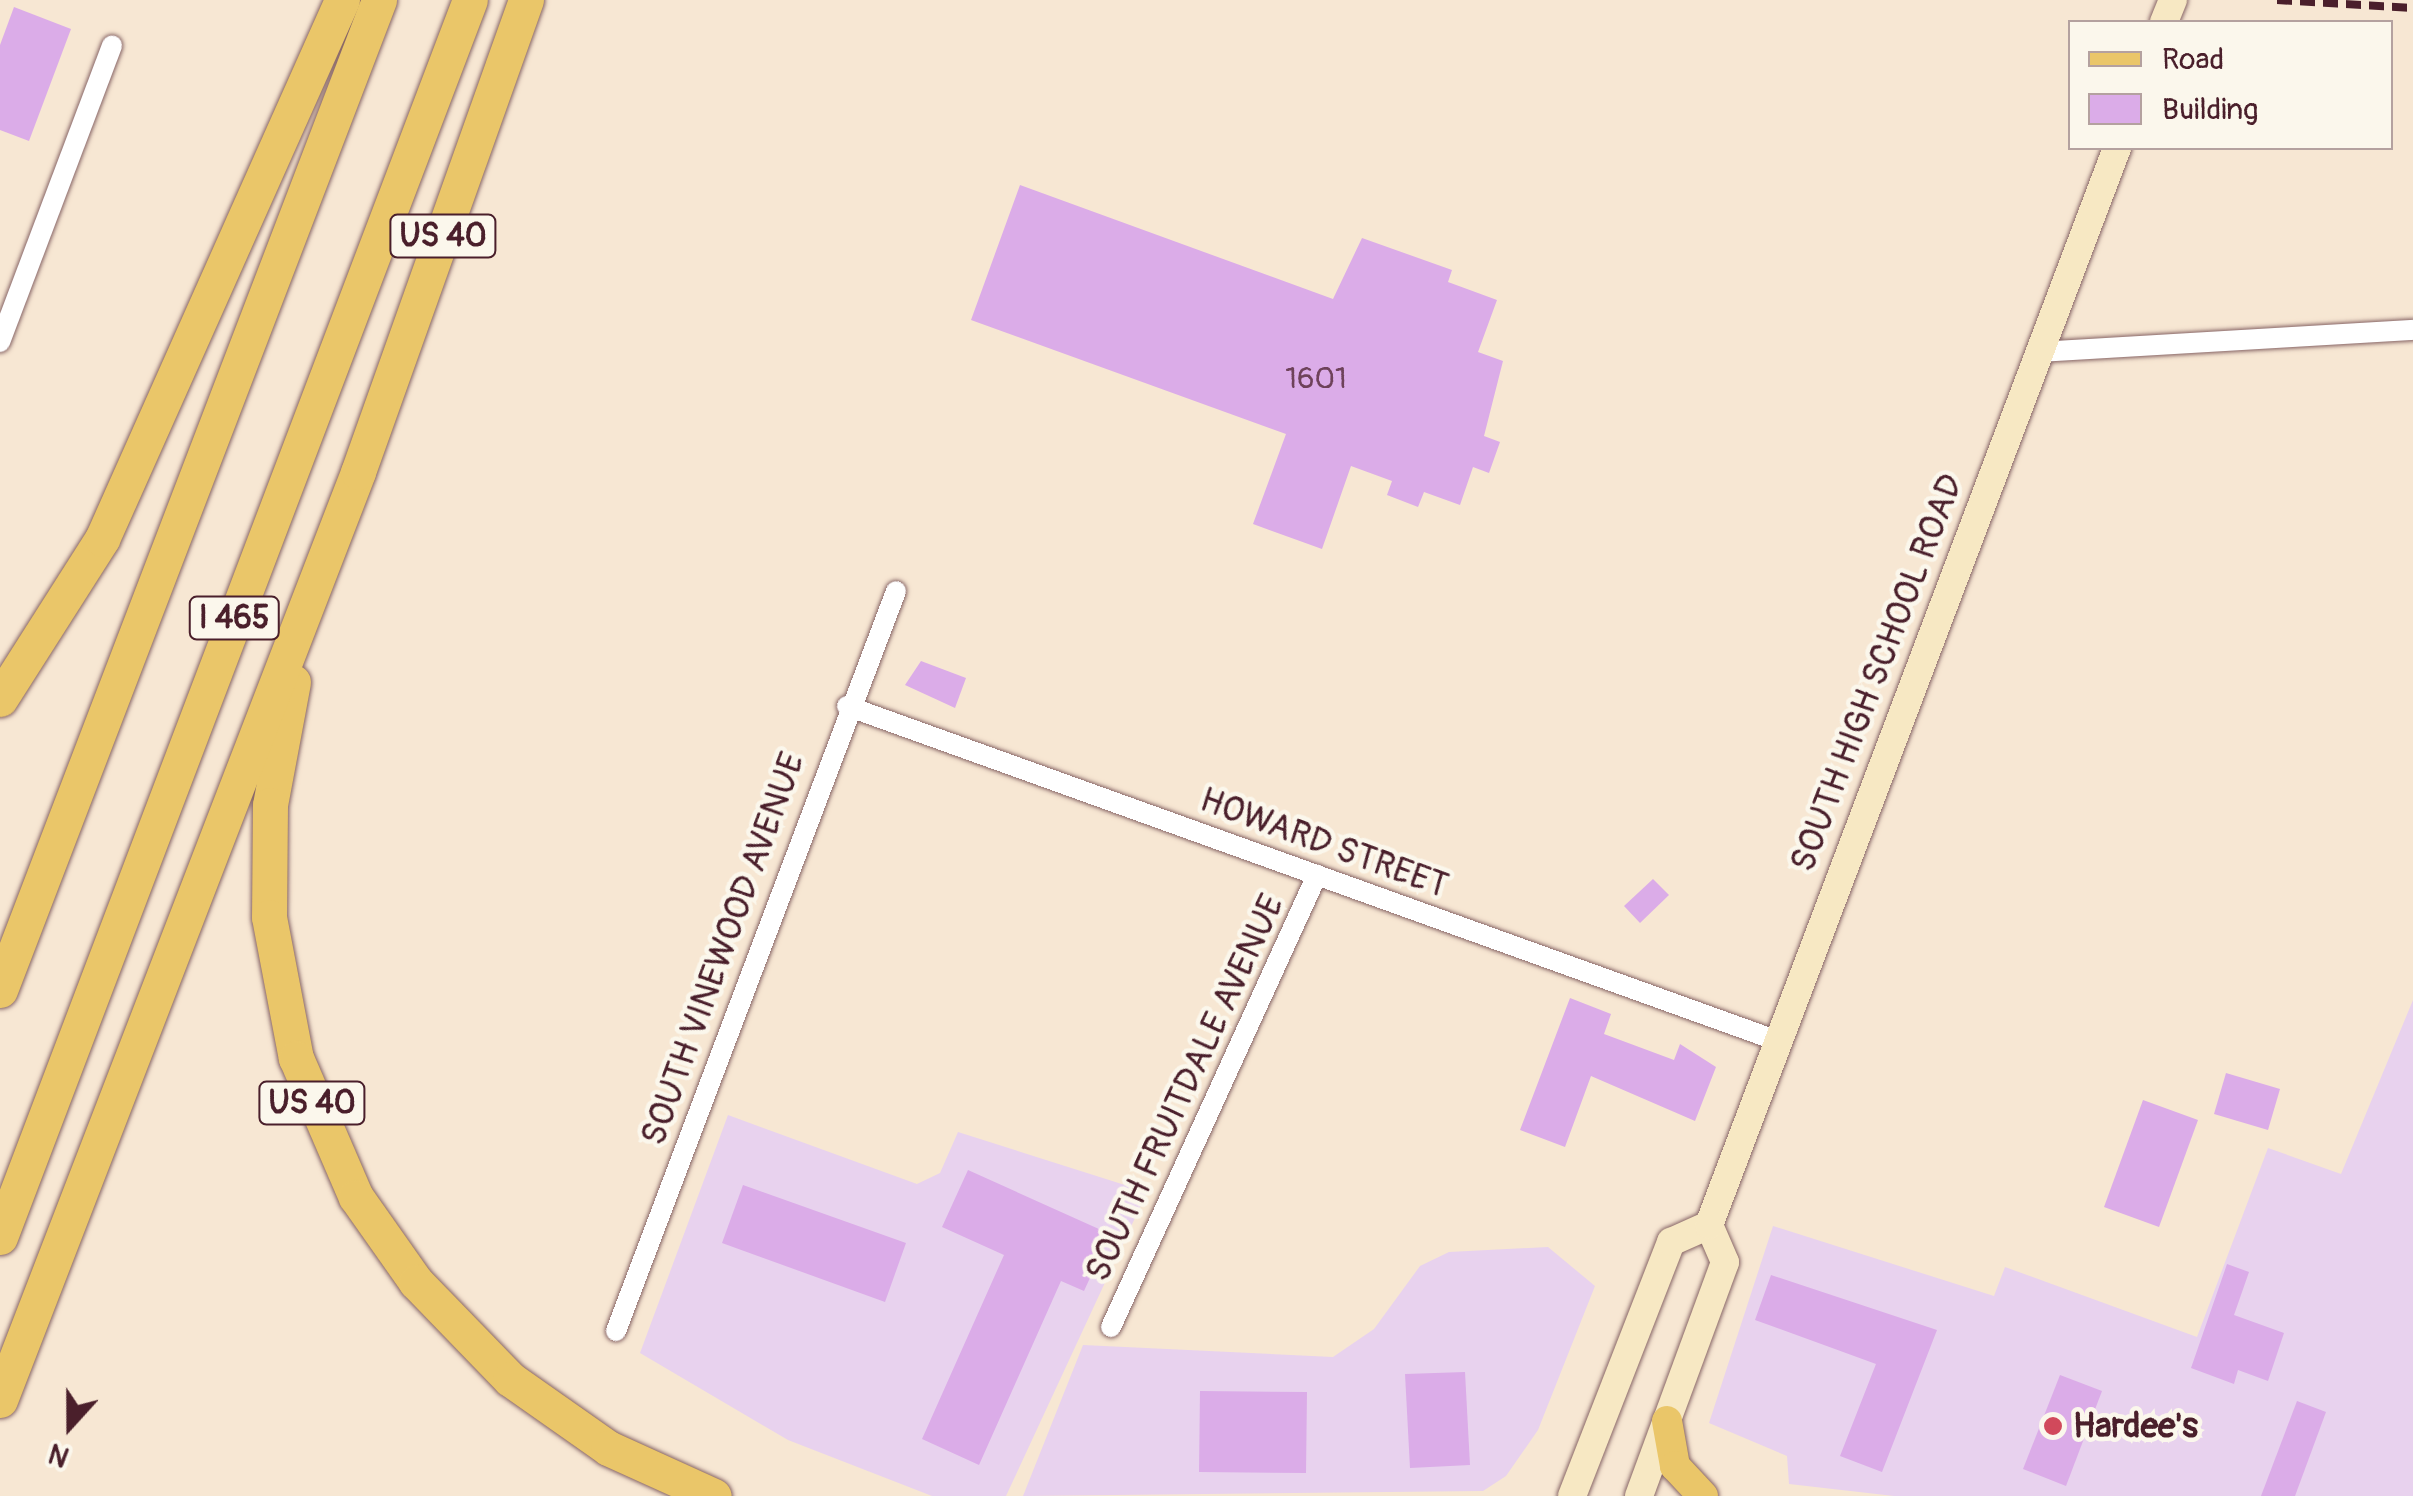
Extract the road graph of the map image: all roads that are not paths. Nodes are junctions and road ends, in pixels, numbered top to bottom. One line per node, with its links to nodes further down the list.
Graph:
1 (342, 0): 12 (highway)
2 (379, 0): 15 (highway, I 465)
3 (470, 0): 18 (highway, I 465)
4 (526, 0): 10 (highway, US 40)
5 (112, 45): 8 (street)
6 (2116, 150): 9 (street, SOUTH HIGH SCHOOL ROAD)
7 (2413, 330): 9 (street)
8 (0, 342)
9 (2040, 352): 16 (street, SOUTH HIGH SCHOOL ROAD)
10 (358, 472): 21 (highway); 23 (highway, US 40)
11 (896, 591): 13 (street, SOUTH VINEWOOD AVENUE)
12 (0, 698)
13 (847, 706): 14 (street, HOWARD STREET); 20 (street, SOUTH VINEWOOD AVENUE)
14 (1317, 876): 16 (street, HOWARD STREET); 19 (street, SOUTH FRUITDALE AVENUE)
15 (0, 990)
16 (1778, 1041): 17 (street, SOUTH HIGH SCHOOL ROAD)
17 (1709, 1225): 22 (street); 24 (street)
18 (0, 1237)
19 (1111, 1327)
20 (616, 1332)
21 (0, 1400)
22 (1667, 1421): 25 (street); 26 (main road)
23 (714, 1496)
24 (1572, 1496)
25 (1640, 1496)
26 (1703, 1496)

